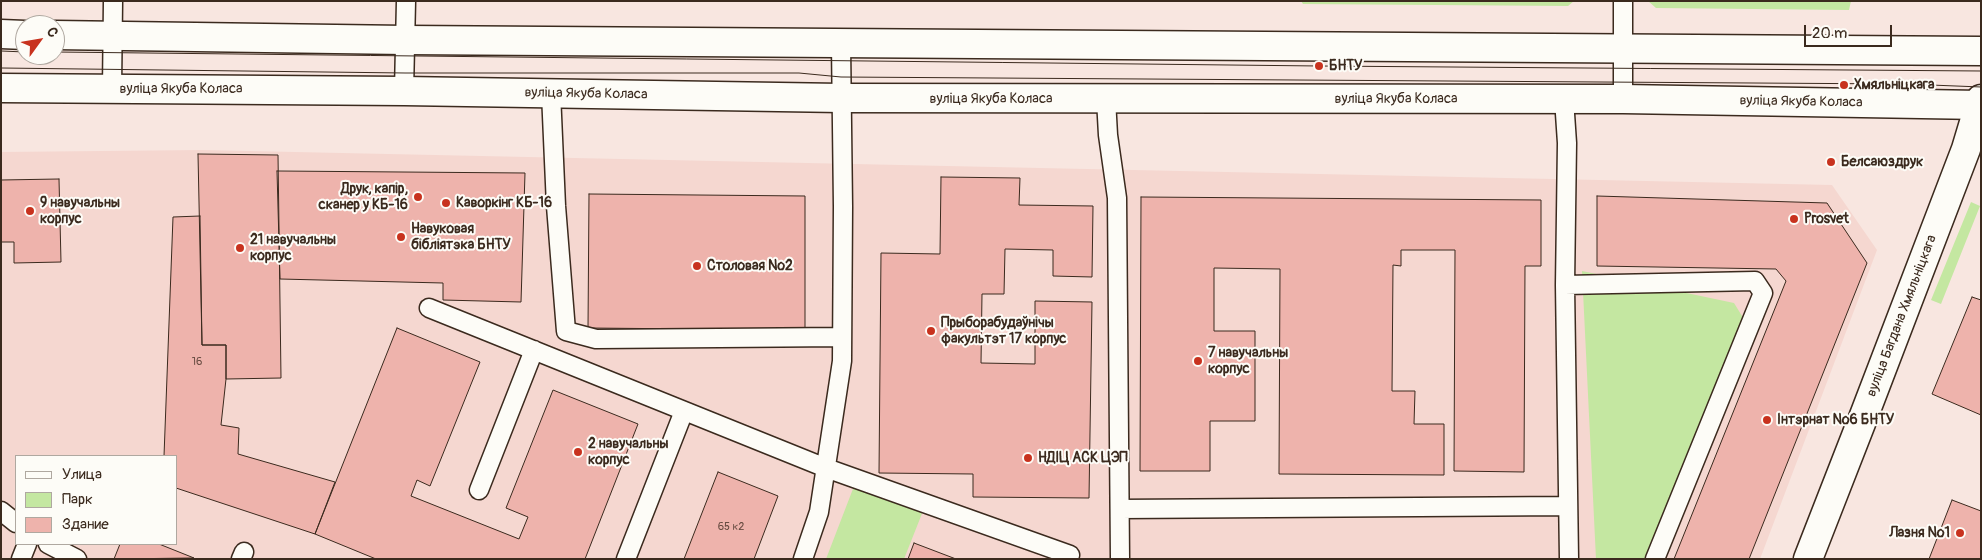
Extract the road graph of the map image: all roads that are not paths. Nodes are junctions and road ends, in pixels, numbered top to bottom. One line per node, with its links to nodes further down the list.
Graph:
1 (113, 1): 7 (lane)
2 (406, 1): 8 (lane)
3 (1623, 1): 10 (lane)
4 (1, 34): 5 (main road)
5 (15, 34)
6 (65, 35): 7 (main road)
7 (112, 36): 8 (main road); 13 (lane)
8 (405, 40): 9 (main road); 14 (lane)
9 (841, 44): 10 (main road); 16 (lane)
10 (1623, 47): 11 (main road); 19 (lane)
11 (1981, 51)
12 (1, 88): 13 (main road, вуліца Якуба Коласа)
13 (112, 89): 14 (main road, вуліца Якуба Коласа)
14 (404, 91): 15 (main road, вуліца Якуба Коласа)
15 (551, 93): 16 (main road, вуліца Якуба Коласа); 23 (lane)
16 (840, 98): 17 (main road, вуліца Якуба Коласа); 23 (lane)
17 (1106, 99): 18 (main road, вуліца Якуба Коласа); 29 (lane)
18 (1564, 99): 19 (main road, вуліца Якуба Коласа); 21 (lane)
19 (1623, 99): 20 (main road, вуліца Якуба Коласа)
20 (1980, 103): 42 (main road, вуліца Багдана Хмяльніцкага)
21 (1565, 285): 28 (lane); 41 (lane)
22 (429, 308): 24 (lane)
23 (842, 337): 26 (lane)
24 (534, 350): 25 (lane); 27 (lane)
25 (684, 411): 26 (lane); 37 (lane)
26 (826, 468): 34 (lane); 38 (lane)
27 (479, 490)
28 (1568, 506): 29 (lane); 40 (lane)
29 (1120, 509): 39 (lane)
30 (1, 511): 31 (lane)
31 (15, 522)
32 (27, 545): 35 (lane)
33 (50, 545): 36 (lane)
34 (1072, 557)
35 (21, 559)
36 (76, 559)
37 (626, 559)
38 (803, 559)
39 (1120, 559)
40 (1569, 559)
41 (1654, 559)
42 (1808, 559)

